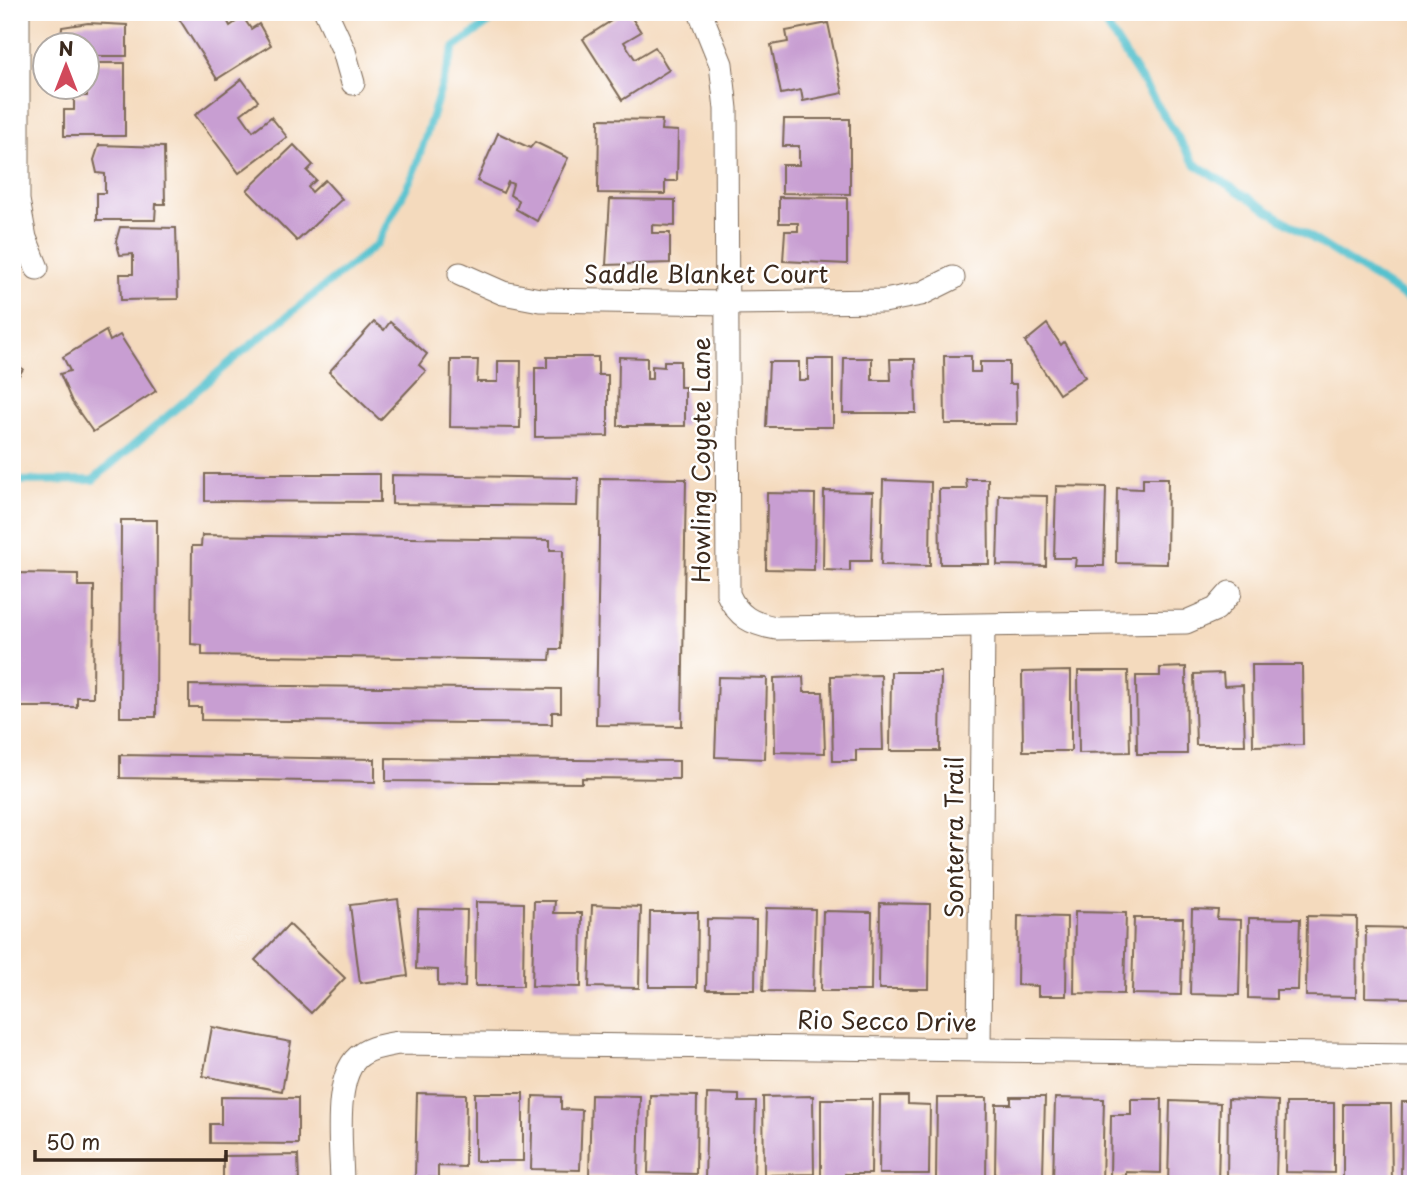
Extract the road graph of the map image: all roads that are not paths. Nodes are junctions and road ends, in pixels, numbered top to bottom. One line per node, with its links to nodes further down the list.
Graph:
1 (18, 12): 5 (street)
2 (326, 12): 4 (street)
3 (700, 12): 8 (street, Howling Coyote Lane)
4 (353, 83)
5 (37, 268)
6 (460, 274): 8 (street, Saddle Blanket Court)
7 (953, 278): 8 (street, Saddle Blanket Court)
8 (727, 303): 10 (street, Howling Coyote Lane)
9 (1230, 593): 10 (street, Howling Coyote Lane)
10 (983, 626): 11 (street, Sonterra Trail)
11 (979, 1049): 12 (street, Rio Secco Drive); 13 (street, Rio Secco Drive)
12 (1416, 1055)
13 (342, 1184)

